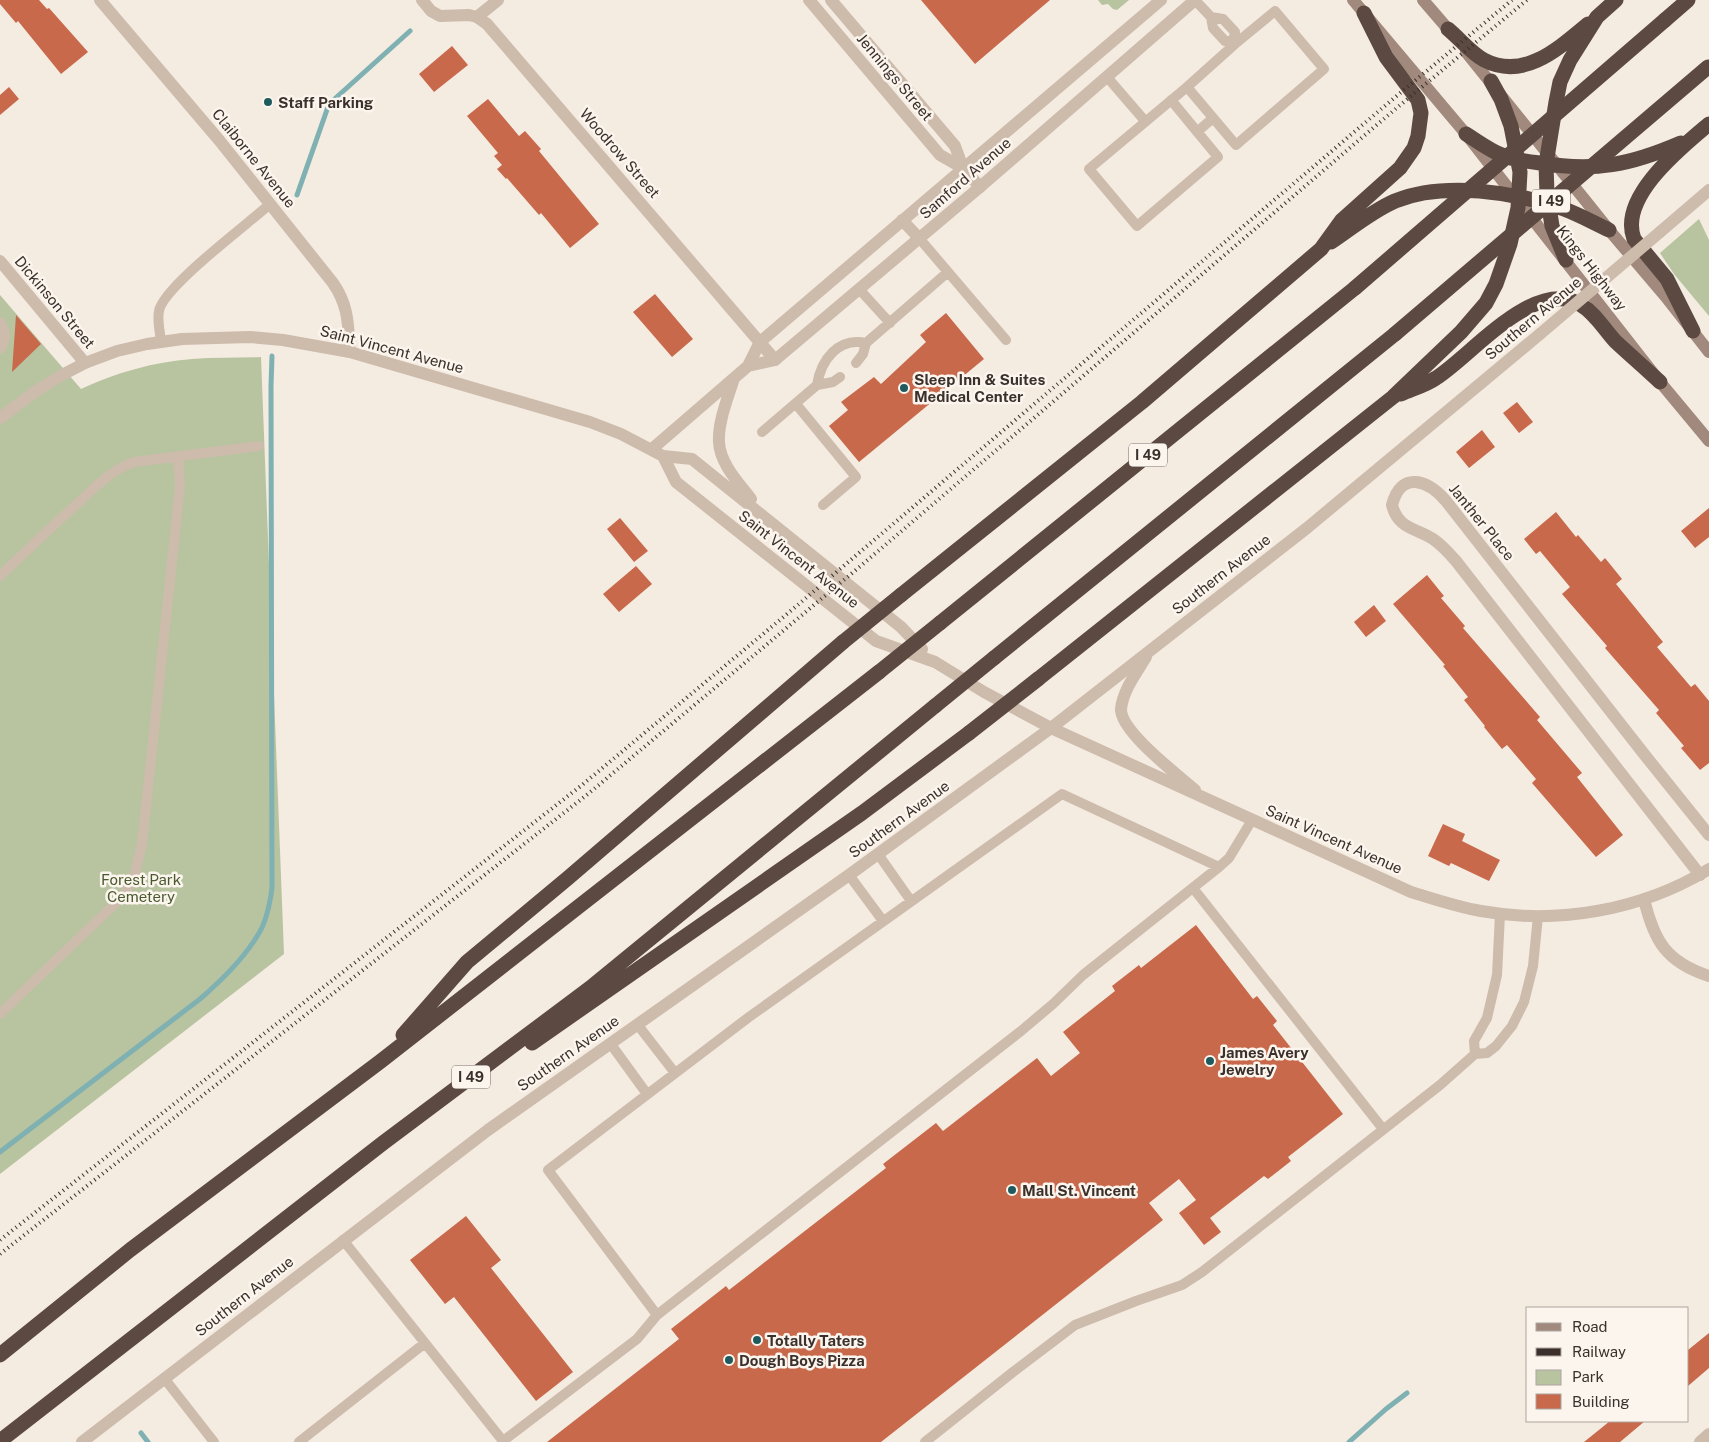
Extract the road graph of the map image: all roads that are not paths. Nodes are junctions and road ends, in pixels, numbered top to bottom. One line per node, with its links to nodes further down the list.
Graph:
1 (100, 0): 34 (street, Claiborne Avenue)
2 (422, 0): 14 (street)
3 (498, 0): 14 (street)
4 (809, 0): 30 (street, Jennings Street)
5 (831, 0): 30 (street, Jennings Street)
6 (1161, 0): 30 (street, Samford Avenue)
7 (1195, 0): 16 (lane); 18 (street, Samford Avenue)
8 (1353, 0): 12 (main road, Kings Highway)
9 (1423, 0): 15 (main road)
10 (1616, 0): 13 (highway)
11 (1688, 0): 95 (highway, I 49, bridge)
12 (1364, 13): 26 (main road, Kings Highway); 39 (highway)
13 (1596, 17): 15 (highway); 29 (highway)
14 (478, 18): 49 (street, Woodrow Street)
15 (1448, 30): 19 (main road)
16 (1234, 43): 20 (lane); 22 (lane)
17 (1708, 67): 99 (highway, I 49, bridge)
18 (1107, 77): 23 (lane); 31 (street, Samford Avenue)
19 (1490, 81): 28 (highway); 29 (main road)
20 (1187, 87): 21 (lane); 22 (lane)
21 (1171, 100): 23 (lane); 25 (lane)
22 (1213, 118): 25 (lane)
23 (1145, 121): 25 (lane)
24 (1709, 124): 27 (highway)
25 (1197, 132)
26 (1466, 134): 28 (highway); 33 (main road, Kings Highway)
27 (1694, 137): 29 (highway); 46 (highway)
28 (1518, 160): 29 (highway); 33 (highway)
29 (1551, 161): 35 (highway); 37 (main road)
30 (963, 168): 31 (street, Jennings Street); 36 (street, Samford Avenue)
31 (980, 187): 38 (street, Samford Avenue)
32 (1709, 190): 74 (street, Southern Avenue, bridge)
33 (1518, 198): 35 (highway); 39 (highway); 40 (main road, Kings Highway); 62 (highway)
34 (270, 204): 48 (lane); 52 (street, Claiborne Avenue)
35 (1548, 205): 37 (highway); 40 (highway)
36 (902, 220): 38 (street); 49 (street, Samford Avenue)
37 (1609, 230): 46 (main road)
38 (919, 238): 42 (lane); 43 (street, Samford Avenue)
39 (1321, 249): 95 (highway, bridge)
40 (1566, 260): 60 (main road, Kings Highway)
41 (0, 261): 55 (street, Dickinson Street)
42 (948, 272): 45 (lane); 47 (lane)
43 (860, 289): 45 (lane); 54 (street, Samford Avenue)
44 (0, 322): 51 (lane)
45 (890, 323): 50 (lane)
46 (1693, 331): 53 (main road)
47 (1006, 340)
48 (161, 342): 52 (street, Saint Vincent Avenue); 55 (street, Saint Vincent Avenue)
49 (760, 342): 54 (street, Woodrow Street); 57 (street, Samford Avenue)
50 (866, 343): 56 (lane); 61 (lane)
51 (0, 349)
52 (350, 352): 68 (street, Saint Vincent Avenue)
53 (1709, 352)
54 (775, 360): 57 (street, Samford Avenue)
55 (85, 363): 64 (street, Saint Vincent Avenue)
56 (856, 363)
57 (748, 366): 59 (street, Samford Avenue)
58 (840, 377): 61 (lane)
59 (734, 378): 68 (street, Samford Avenue); 72 (street)
60 (1660, 382): 62 (highway); 66 (main road, Kings Highway)
61 (817, 385): 63 (lane)
62 (1393, 397): 99 (highway, bridge)
63 (796, 404): 65 (lane); 71 (lane)
64 (0, 418)
65 (762, 432)
66 (1709, 441)
67 (259, 446): 70 (lane)
68 (652, 449): 69 (street, Saint Vincent Avenue)
69 (663, 456): 72 (street, Saint Vincent Avenue); 75 (street, Saint Vincent Avenue)
70 (178, 457): 73 (lane); 91 (lane)
71 (823, 505)
72 (765, 516): 75 (street, Saint Vincent Avenue)
73 (0, 576)
74 (1149, 651): 76 (street, Southern Avenue); 77 (street)
75 (935, 662): 76 (street, Saint Vincent Avenue)
76 (1051, 728): 77 (street, Saint Vincent Avenue); 80 (street, Southern Avenue)
77 (1204, 798): 78 (street, Saint Vincent Avenue)
78 (1252, 820): 81 (lane); 87 (street, Saint Vincent Avenue)
79 (1709, 835): 82 (street, Janther Place)
80 (878, 854): 83 (street, Southern Avenue); 86 (lane)
81 (1219, 867): 84 (lane); 86 (lane)
82 (1704, 872): 85 (street, Saint Vincent Avenue)
83 (849, 875): 89 (lane); 92 (street, Southern Avenue)
84 (1192, 888): 98 (lane); 101 (lane)
85 (1644, 899): 88 (street, Saint Vincent Avenue); 90 (street)
86 (911, 901): 89 (lane)
87 (1500, 914): 88 (street, Saint Vincent Avenue); 94 (lane)
88 (1538, 916): 94 (lane)
89 (883, 921): 96 (lane)
90 (1709, 976)
91 (0, 1014)
92 (637, 1024): 93 (street, Southern Avenue); 96 (lane)
93 (610, 1043): 97 (lane); 100 (street, Southern Avenue)
94 (1475, 1054): 98 (lane)
95 (381, 1061): 103 (highway, I 49)
96 (675, 1073): 97 (lane)
97 (647, 1094): 101 (lane)
98 (1383, 1129): 110 (lane)
99 (384, 1143): 106 (highway, I 49)
100 (343, 1240): 102 (lane); 104 (street, Southern Avenue)
101 (657, 1315): 102 (lane)
102 (426, 1344): 109 (lane)
103 (0, 1355)
104 (164, 1378): 107 (street, Southern Avenue); 108 (lane)
105 (1709, 1434): 111 (street)
106 (0, 1441)
107 (82, 1442)
108 (214, 1442)
109 (299, 1442)
110 (925, 1442)
111 (1700, 1442)

